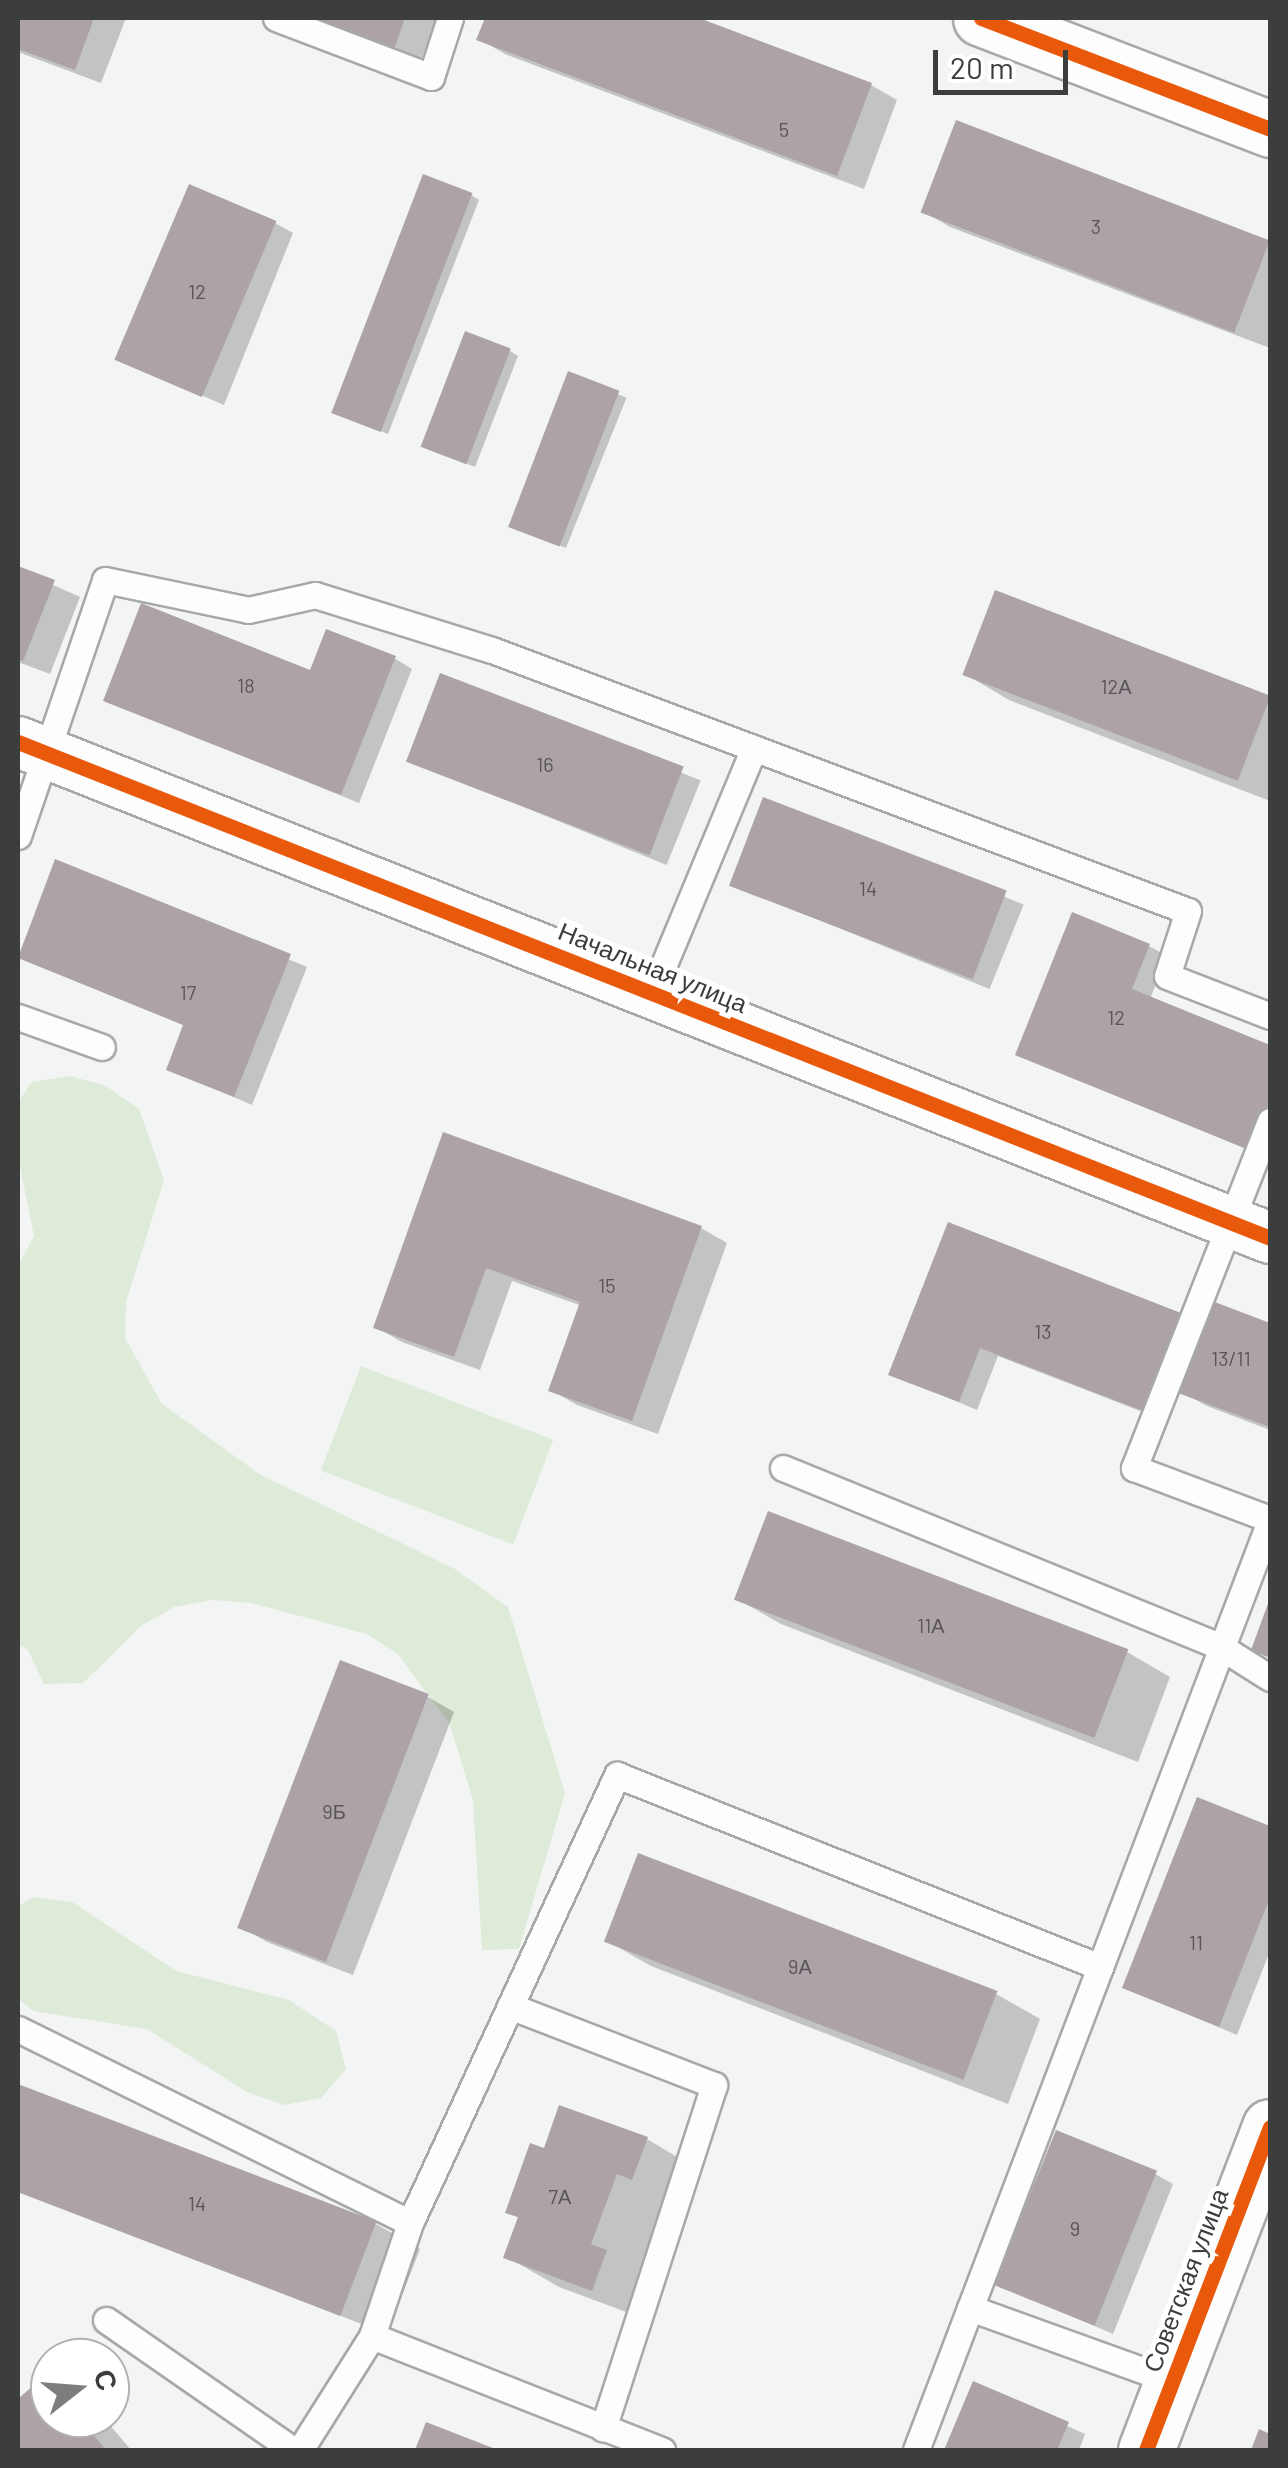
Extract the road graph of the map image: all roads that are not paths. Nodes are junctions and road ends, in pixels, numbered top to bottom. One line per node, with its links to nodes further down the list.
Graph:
1 (276, 18): 2 (lane)
2 (450, 18)
3 (981, 18): 4 (street)
4 (1270, 129)
5 (32, 748): 6 (lane); 7 (lane); 8 (street, Начальная улица)
6 (754, 748): 8 (lane); 9 (lane)
7 (18, 836)
8 (652, 993): 13 (street, Начальная улица)
9 (1270, 1016)
10 (18, 1017): 11 (lane)
11 (102, 1048)
12 (1270, 1121): 13 (lane)
13 (1250, 1230): 15 (lane)
14 (783, 1468): 16 (lane)
15 (1270, 1520): 16 (lane)
16 (1221, 1648): 17 (lane); 18 (lane)
17 (1270, 1678)
18 (1100, 1967): 19 (lane); 23 (lane)
19 (510, 2006): 22 (lane); 27 (lane)
20 (18, 2029): 22 (lane)
21 (1270, 2127): 26 (street, Советская улица)
22 (410, 2223): 25 (lane)
23 (970, 2308): 26 (lane); 30 (lane)
24 (106, 2320): 28 (lane)
25 (372, 2336): 27 (lane); 28 (lane)
26 (1173, 2381): 31 (street, Советская улица)
27 (603, 2429): 29 (lane)
28 (296, 2450)
29 (662, 2450)
30 (916, 2450)
31 (1146, 2450)

